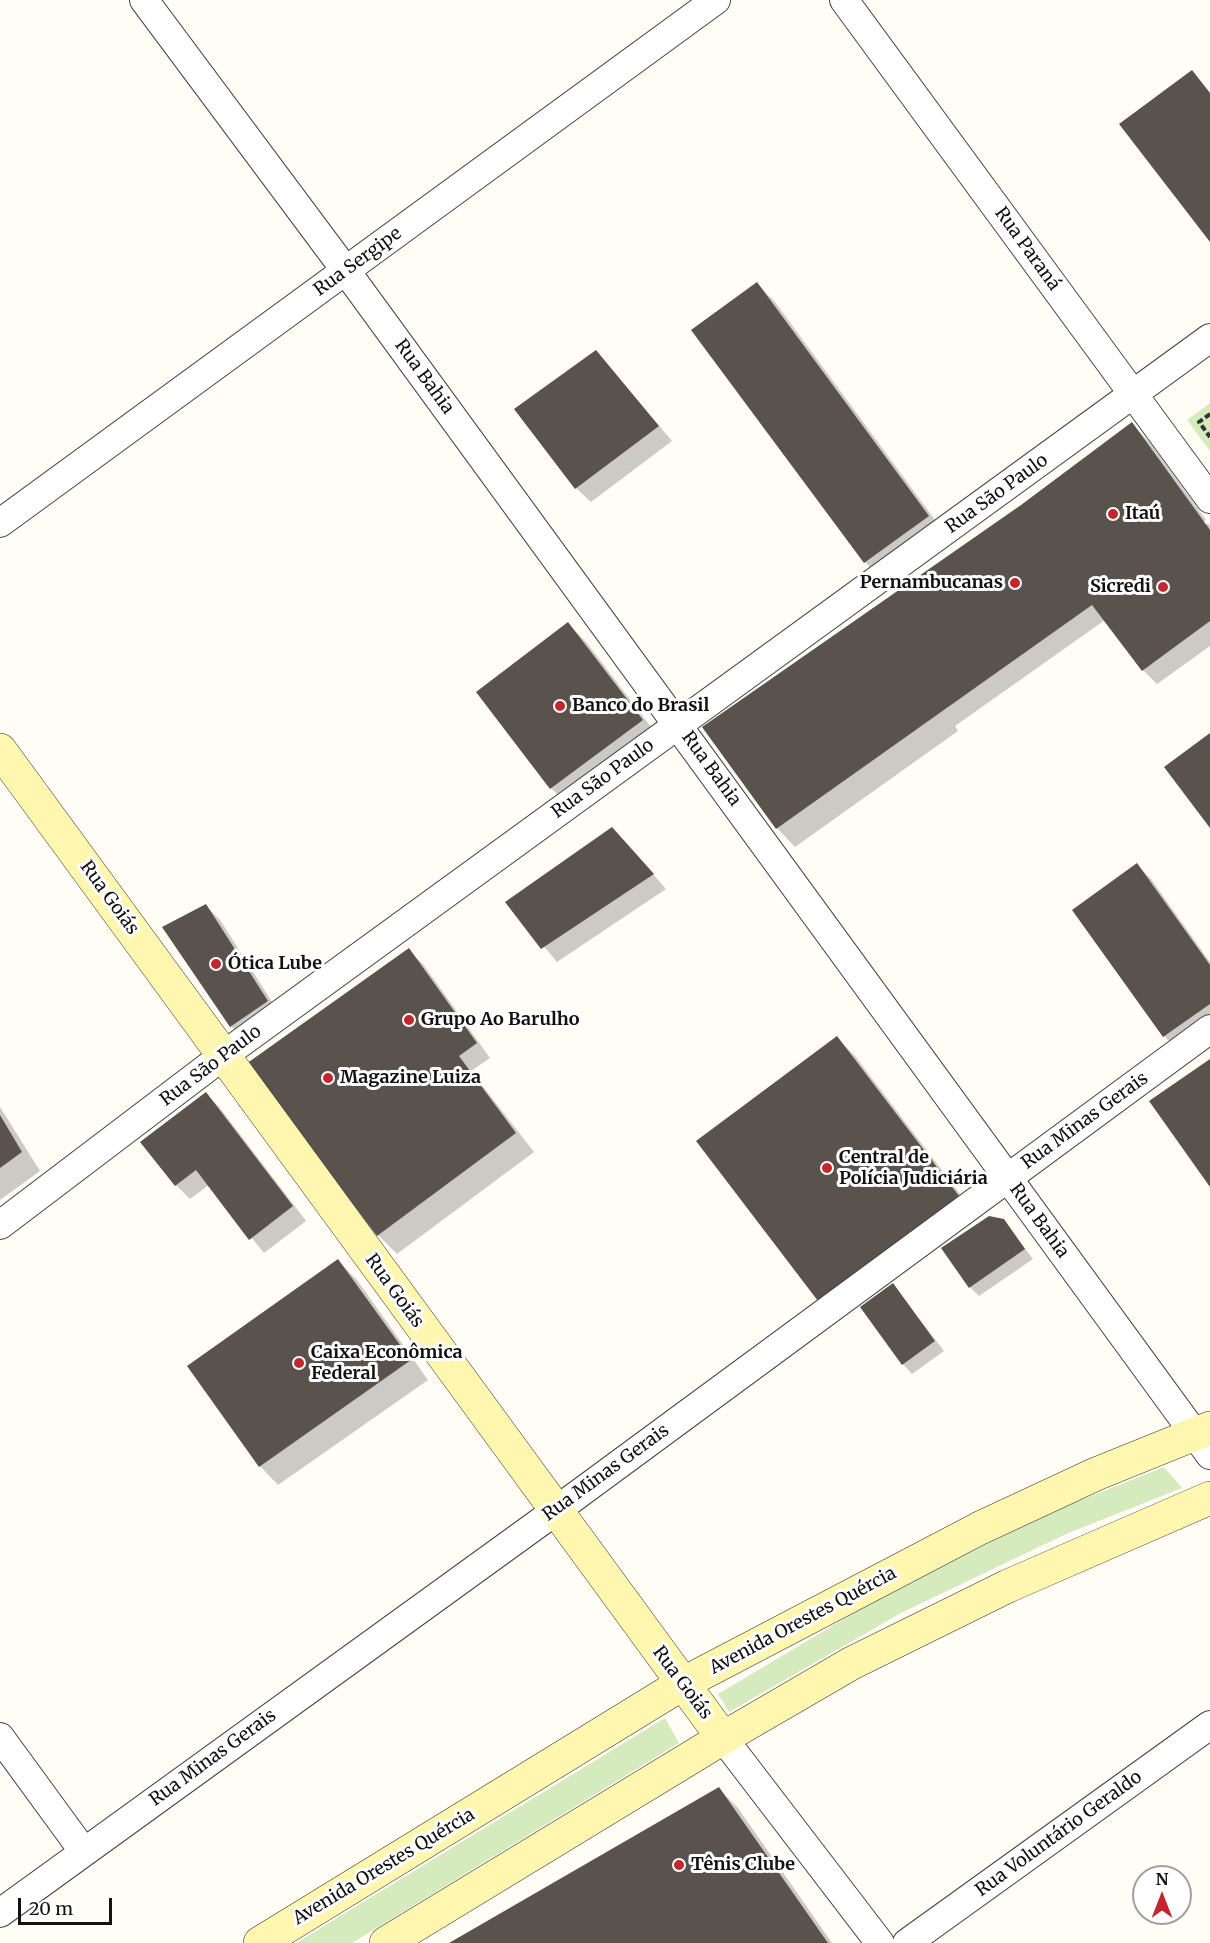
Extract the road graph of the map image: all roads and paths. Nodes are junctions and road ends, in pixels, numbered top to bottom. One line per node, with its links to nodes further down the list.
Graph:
1 (144, 0): 4 (street, Rua Bahia)
2 (716, 0): 4 (street, Rua Sergipe)
3 (844, 0): 6 (street, Rua Paraná)
4 (346, 271): 10 (street, Rua Sergipe); 11 (street, Rua Bahia)
5 (1210, 338): 6 (street, Rua São Paulo)
6 (1134, 393): 9 (street, Rua Paraná); 11 (street, Rua São Paulo)
7 (1210, 414): 8 (path)
8 (1210, 437)
9 (1210, 499)
10 (0, 523)
11 (679, 725): 14 (street, Rua São Paulo); 15 (street, Rua Bahia)
12 (0, 750): 14 (main road, Rua Goiás)
13 (1210, 1029): 15 (street, Rua Minas Gerais)
14 (224, 1055): 16 (street, Rua São Paulo); 19 (main road, Rua Goiás)
15 (1007, 1178): 17 (street, Rua Bahia); 19 (street, Rua Minas Gerais)
16 (0, 1225)
17 (1205, 1439): 20 (main road, Avenida Orestes Quércia)
18 (1210, 1498): 23 (main road)
19 (555, 1511): 20 (main road, Rua Goiás); 24 (street, Rua Minas Gerais)
20 (682, 1684): 23 (main road, Rua Goiás); 26 (main road, Avenida Orestes Quércia)
21 (1210, 1725): 29 (street, Rua Voluntário Geraldo)
22 (0, 1737): 24 (street)
23 (723, 1738): 27 (main road); 28 (street, Rua Goiás)
24 (84, 1852): 25 (street, Rua Minas Gerais)
25 (0, 1913)
26 (260, 1943)
27 (386, 1943)
28 (880, 1943)
29 (907, 1943)

